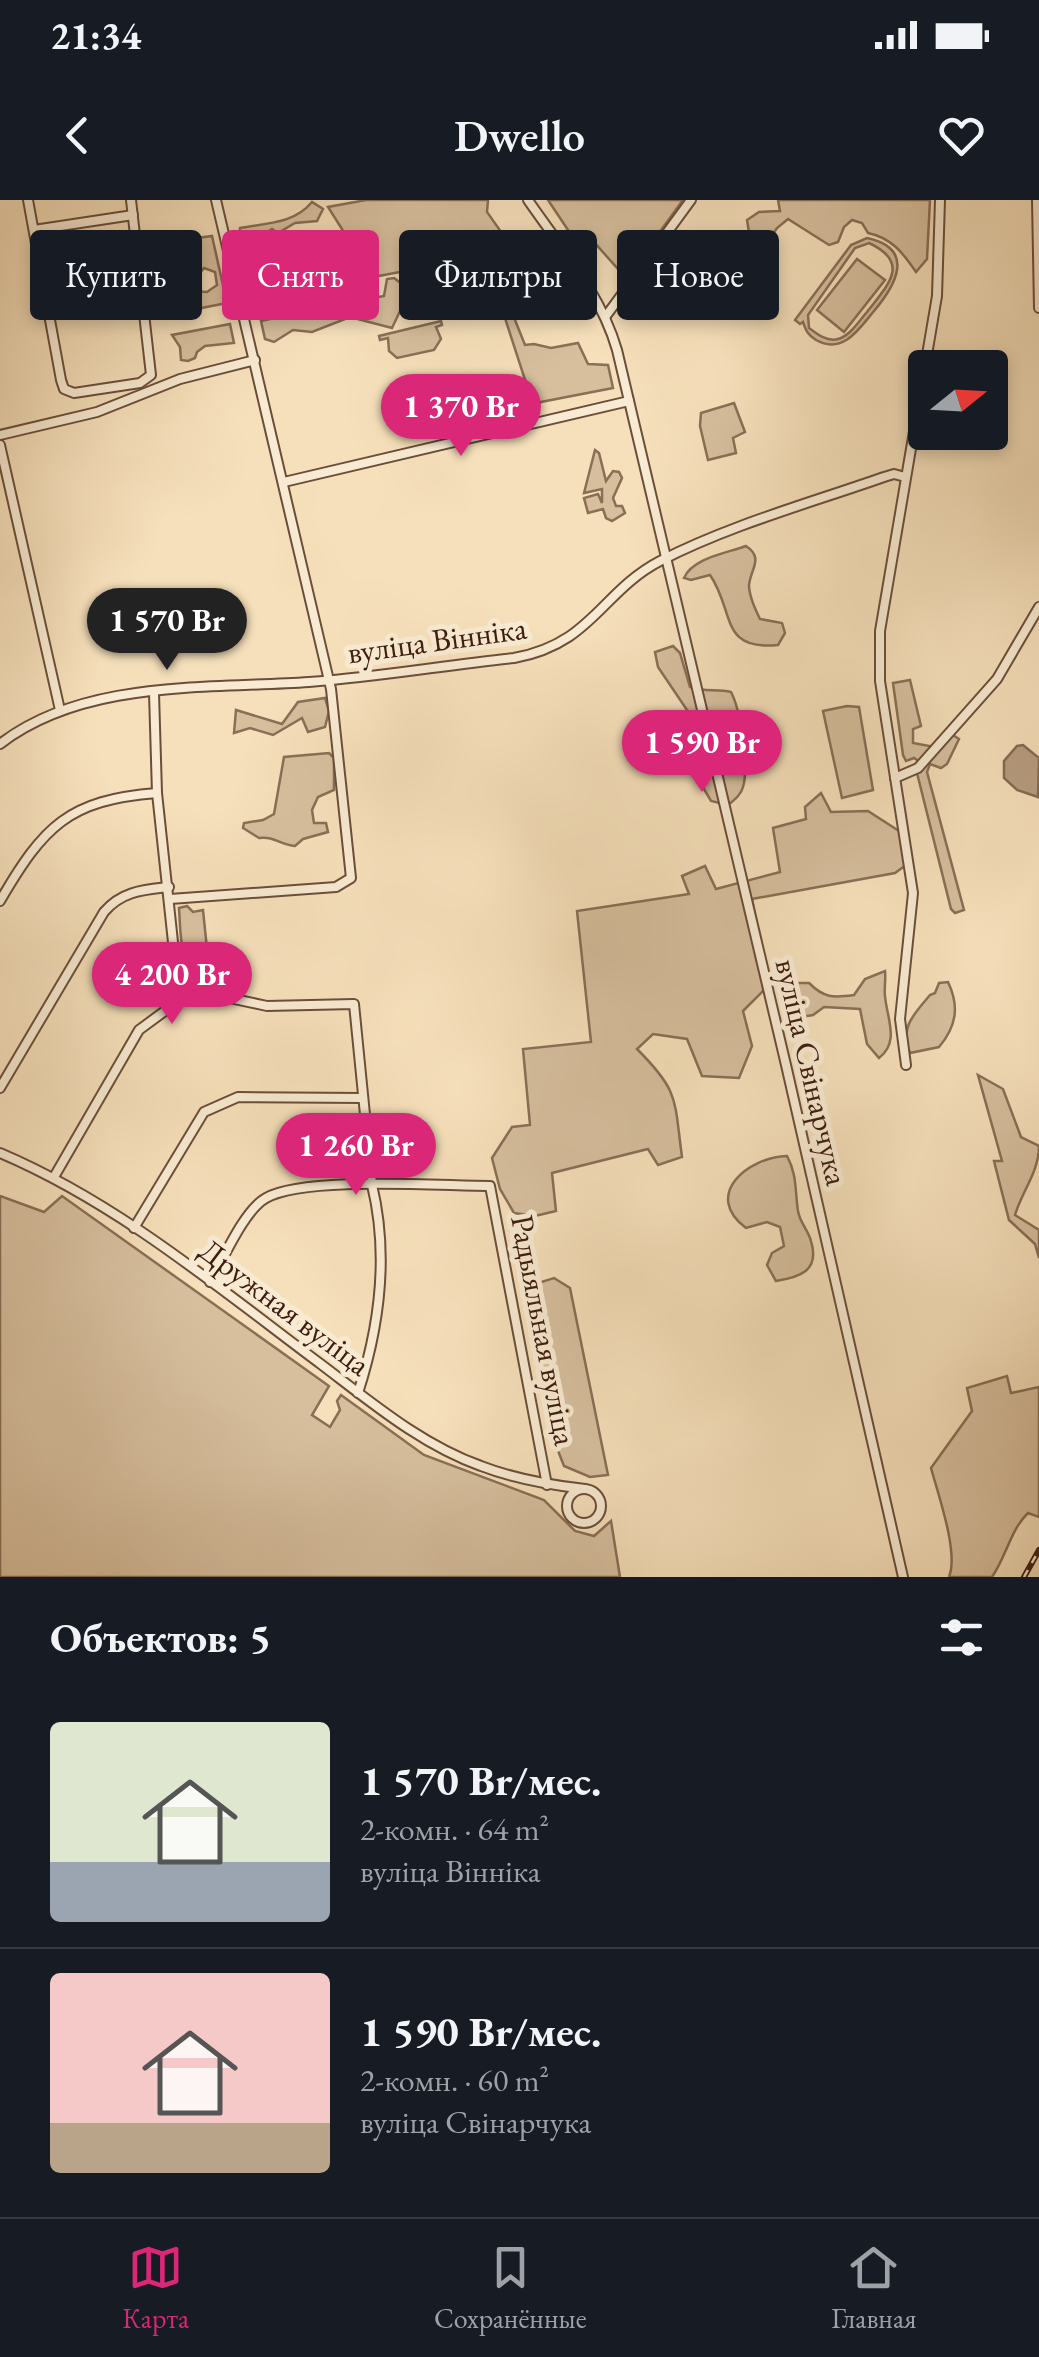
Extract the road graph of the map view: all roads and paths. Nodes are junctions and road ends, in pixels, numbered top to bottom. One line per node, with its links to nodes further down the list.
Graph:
1 (28, 200): 9 (street)
2 (131, 200): 8 (street)
3 (216, 200): 15 (street)
4 (528, 200): 12 (street, вуліца Свінарчука)
5 (691, 200): 12 (street)
6 (940, 200): 19 (street)
7 (1038, 200): 11 (street)
8 (133, 215): 9 (street); 10 (street)
9 (34, 230)
10 (135, 230)
11 (1039, 308)
12 (606, 316): 16 (street, вуліца Свінарчука)
13 (50, 320): 14 (street)
14 (145, 320)
15 (254, 360): 17 (street); 20 (street)
16 (629, 401): 20 (street); 21 (street, вуліца Свінарчука)
17 (0, 435)
18 (0, 445): 25 (street)
19 (906, 477): 21 (street, вуліца Вінніка); 27 (street)
20 (284, 482): 23 (street)
21 (664, 559): 23 (street, вуліца Вінніка); 45 (street, вуліца Свінарчука)
22 (1039, 607): 27 (street)
23 (329, 680): 24 (street, вуліца Вінніка); 30 (street)
24 (154, 693): 25 (street, вуліца Вінніка); 28 (street)
25 (60, 710): 26 (street, вуліца Вінніка)
26 (0, 744)
27 (895, 778): 33 (street)
28 (158, 793): 29 (street); 31 (street)
29 (169, 887): 30 (street); 34 (street)
30 (170, 899): 32 (street)
31 (0, 901)
32 (187, 989): 35 (street); 37 (street)
33 (906, 1065)
34 (0, 1088)
35 (363, 1098): 38 (street); 39 (street)
36 (0, 1153): 37 (street, Дружная вуліца)
37 (54, 1177): 39 (street, Дружная вуліца)
38 (372, 1185): 40 (street); 41 (street); 42 (street, Радыяльная вуліца)
39 (134, 1228): 40 (street, Дружная вуліца)
40 (210, 1282): 41 (street, Дружная вуліца)
41 (358, 1393): 42 (street, Дружная вуліца)
42 (547, 1484): 43 (street, Дружная вуліца); 44 (street)
43 (585, 1489): 44 (street); 44 (street)
44 (567, 1507)
45 (903, 1577)

